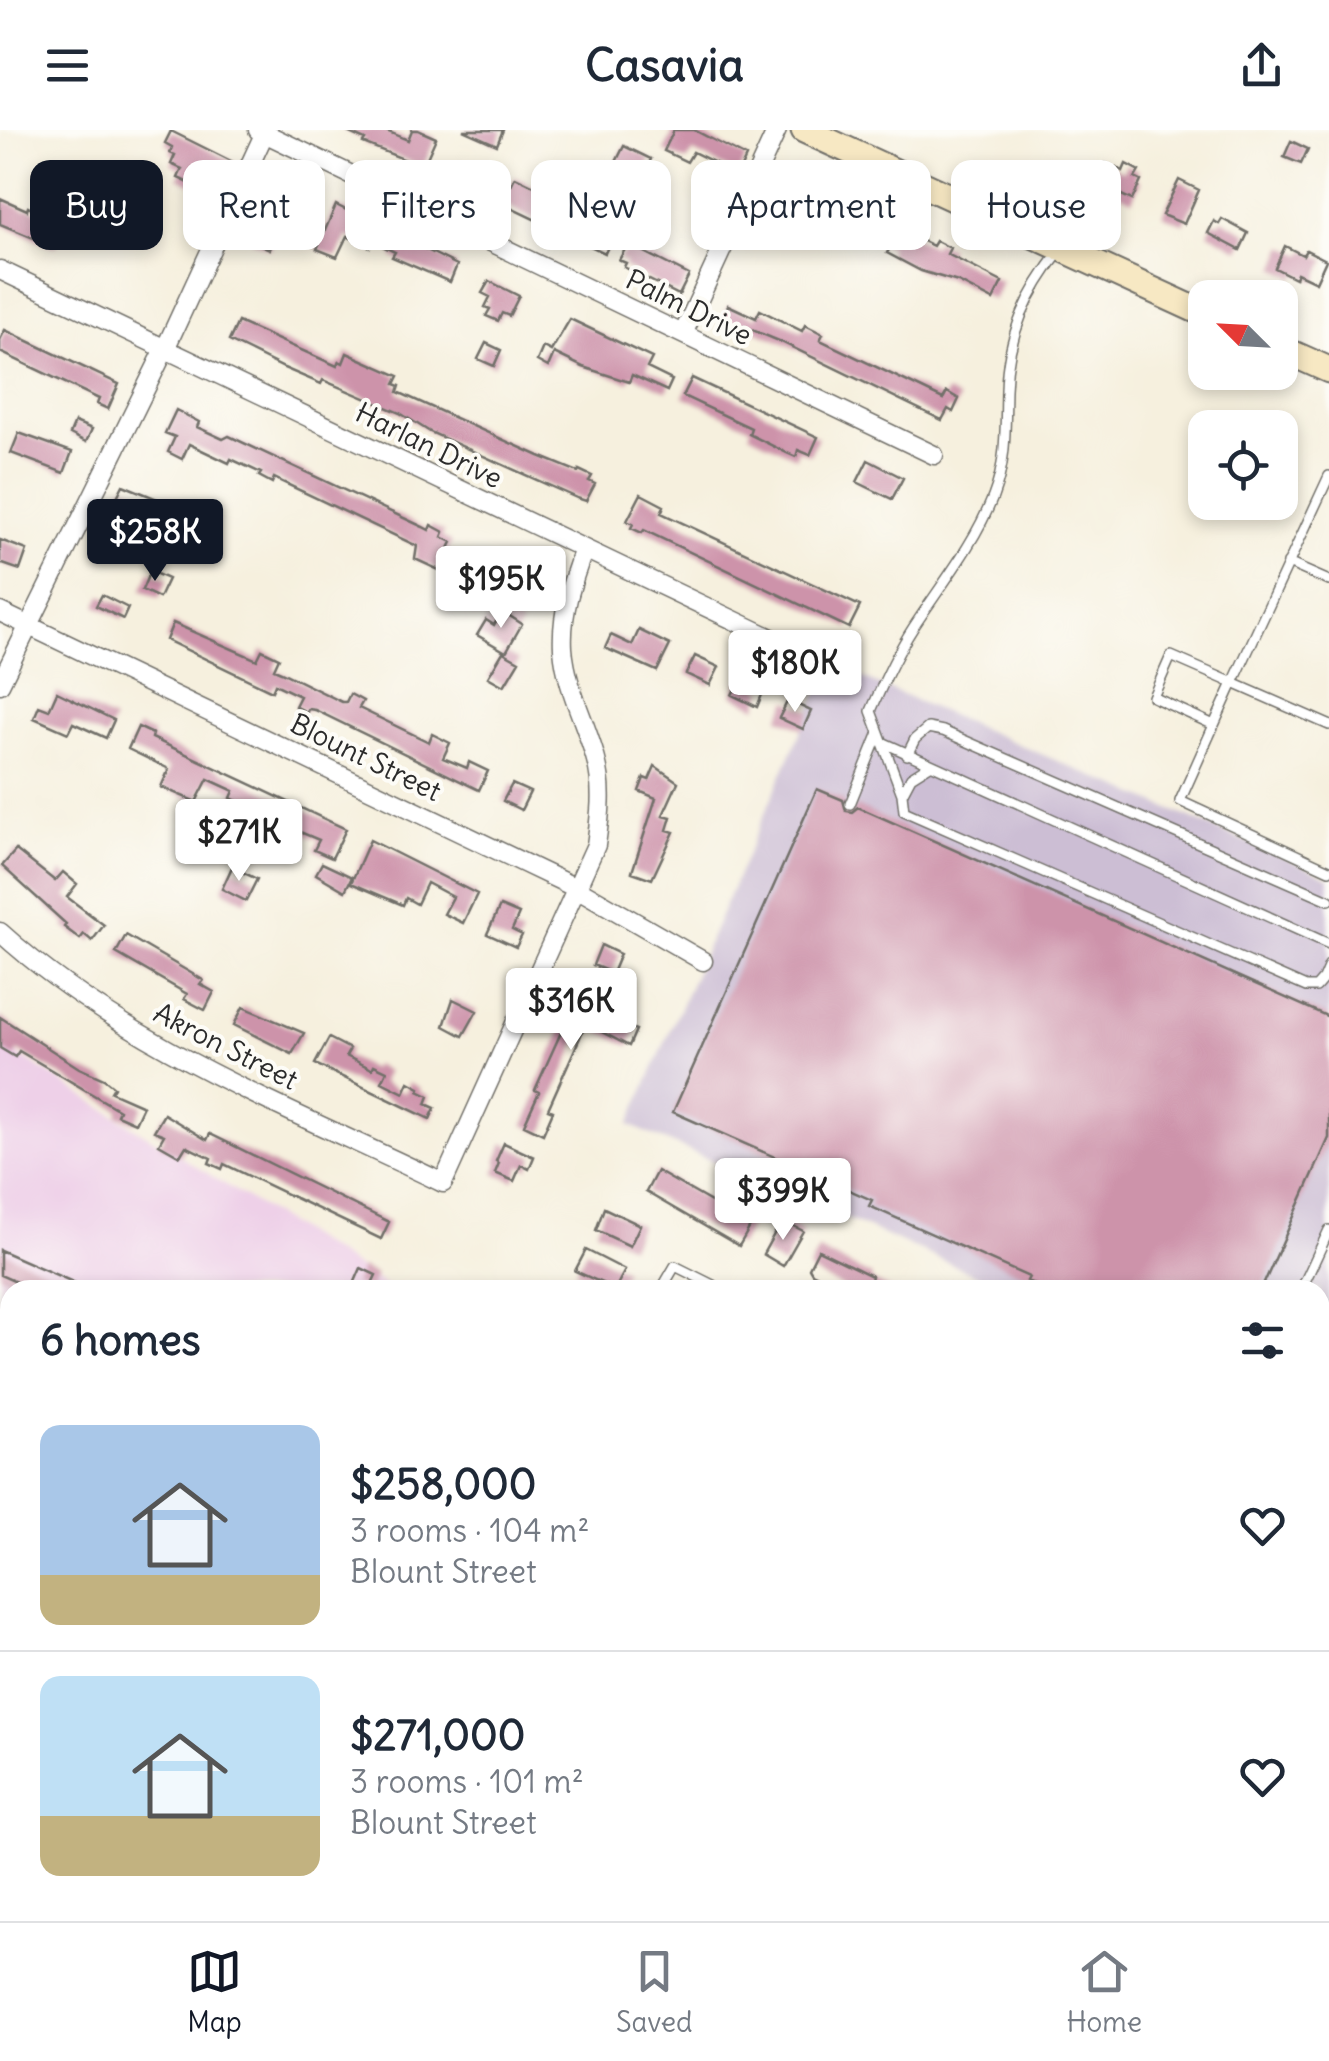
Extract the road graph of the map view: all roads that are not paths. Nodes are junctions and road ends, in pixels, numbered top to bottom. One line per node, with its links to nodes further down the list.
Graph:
1 (777, 130): 8 (street)
2 (804, 130): 4 (main road)
3 (263, 131): 8 (street, Palm Drive); 9 (street)
4 (951, 199)
5 (1061, 250): 7 (main road); 24 (lane)
6 (0, 270): 9 (street, Harlan Drive)
7 (1188, 306)
8 (683, 334): 12 (street, Palm Drive)
9 (165, 349): 14 (street, Harlan Drive); 18 (street)
10 (1298, 356): 11 (main road)
11 (1329, 370)
12 (934, 456)
13 (1329, 476): 15 (lane)
14 (584, 549): 19 (street, Harlan Drive); 30 (street)
15 (1288, 563): 16 (lane); 20 (lane)
16 (1329, 581)
17 (0, 612): 18 (street, Blount Street)
18 (30, 626): 21 (street); 30 (street, Blount Street)
19 (834, 668)
20 (1233, 683): 22 (lane); 22 (lane); 23 (lane)
21 (0, 684)
22 (1214, 725): 29 (lane)
23 (1329, 725)
24 (879, 738): 25 (lane); 27 (lane); 28 (lane)
25 (907, 755): 26 (lane); 31 (lane)
26 (930, 765): 27 (lane); 33 (lane)
27 (902, 794): 35 (lane)
28 (850, 804)
29 (1329, 870)
30 (578, 890): 32 (street, Akron Street); 34 (street, Blount Street)
31 (1329, 900)
32 (0, 932)
33 (1329, 944)
34 (703, 961)
35 (1329, 965)
36 (1329, 1230): 39 (lane)
37 (667, 1280): 38 (lane)
38 (703, 1280)
39 (1306, 1280)

